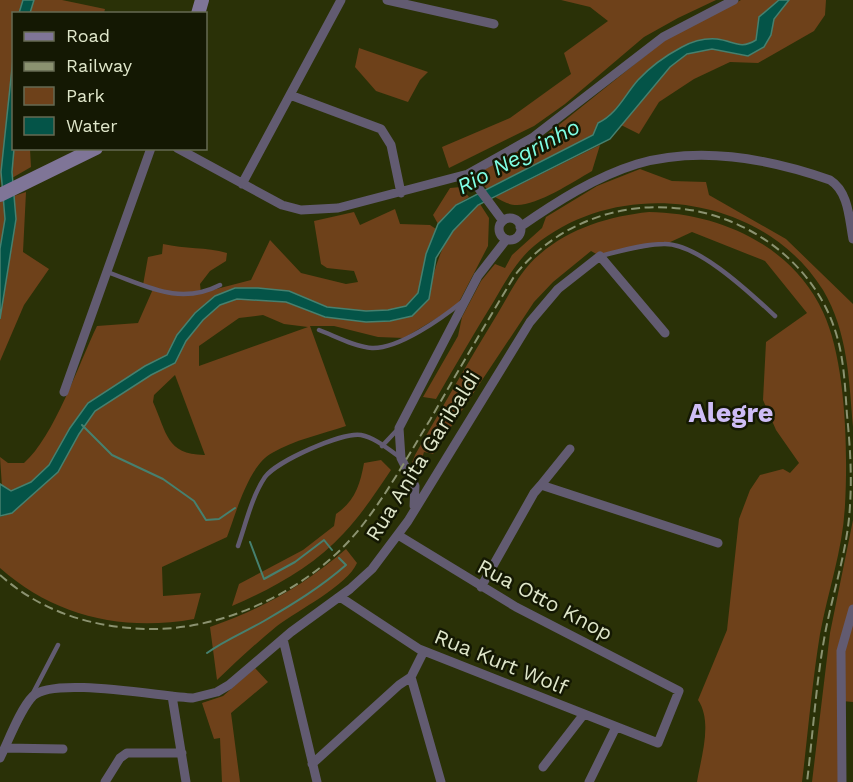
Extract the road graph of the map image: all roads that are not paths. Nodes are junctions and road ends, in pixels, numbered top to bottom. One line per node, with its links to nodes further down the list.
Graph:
1 (341, 0): 5 (street)
2 (387, 0): 4 (street)
3 (734, 0): 9 (street)
4 (494, 24)
5 (290, 95): 10 (street); 11 (street)
6 (92, 150): 12 (street)
7 (150, 150): 18 (street)
8 (181, 150): 10 (street)
9 (468, 174): 11 (street); 13 (street)
10 (242, 184): 11 (street)
11 (401, 193)
12 (0, 195)
13 (503, 221): 14 (street); 16 (street)
14 (520, 227): 15 (street); 16 (street)
15 (853, 239)
16 (506, 240): 20 (street)
17 (600, 256): 21 (lane); 23 (street); 30 (street, Rua Anita Garibaldi)
18 (107, 272): 19 (lane); 24 (street)
19 (220, 285)
20 (466, 298): 22 (lane); 25 (street)
21 (775, 316)
22 (319, 330)
23 (665, 333)
24 (64, 392)
25 (399, 428): 26 (lane); 28 (street)
26 (382, 446): 28 (lane); 35 (lane)
27 (570, 449): 31 (street)
28 (401, 459): 29 (street)
29 (411, 474): 30 (street); 32 (street)
30 (433, 480): 32 (street, Rua Anita Garibaldi)
31 (541, 485): 34 (street); 36 (street)
32 (413, 511): 33 (street, Rua Anita Garibaldi)
33 (398, 535): 36 (street, Rua Otto Knop); 37 (street, Rua Anita Garibaldi)
34 (718, 543)
35 (238, 546)
36 (481, 587): 47 (street, Rua Otto Knop)
37 (340, 597): 39 (street, Rua Anita Garibaldi); 41 (street, Rua Kurt Wolf)
38 (853, 609): 59 (street)
39 (283, 639): 43 (street, Rua Anita Garibaldi); 52 (street)
40 (58, 645): 44 (lane)
41 (424, 651): 42 (street); 45 (street, Rua Kurt Wolf)
42 (411, 677): 52 (street); 57 (street)
43 (172, 696): 44 (street, Rua Anita Garibaldi); 50 (street)
44 (31, 698): 48 (street)
45 (584, 714): 46 (street, Rua Kurt Wolf); 53 (street)
46 (616, 727): 47 (street, Rua Kurt Wolf); 58 (street)
47 (658, 743)
48 (5, 748): 49 (street); 51 (street)
49 (63, 749)
50 (182, 753): 54 (street); 55 (street)
51 (0, 758)
52 (312, 764): 56 (street)
53 (543, 768)
54 (105, 782)
55 (186, 782)
56 (317, 782)
57 (441, 782)
58 (589, 782)
59 (842, 782)

